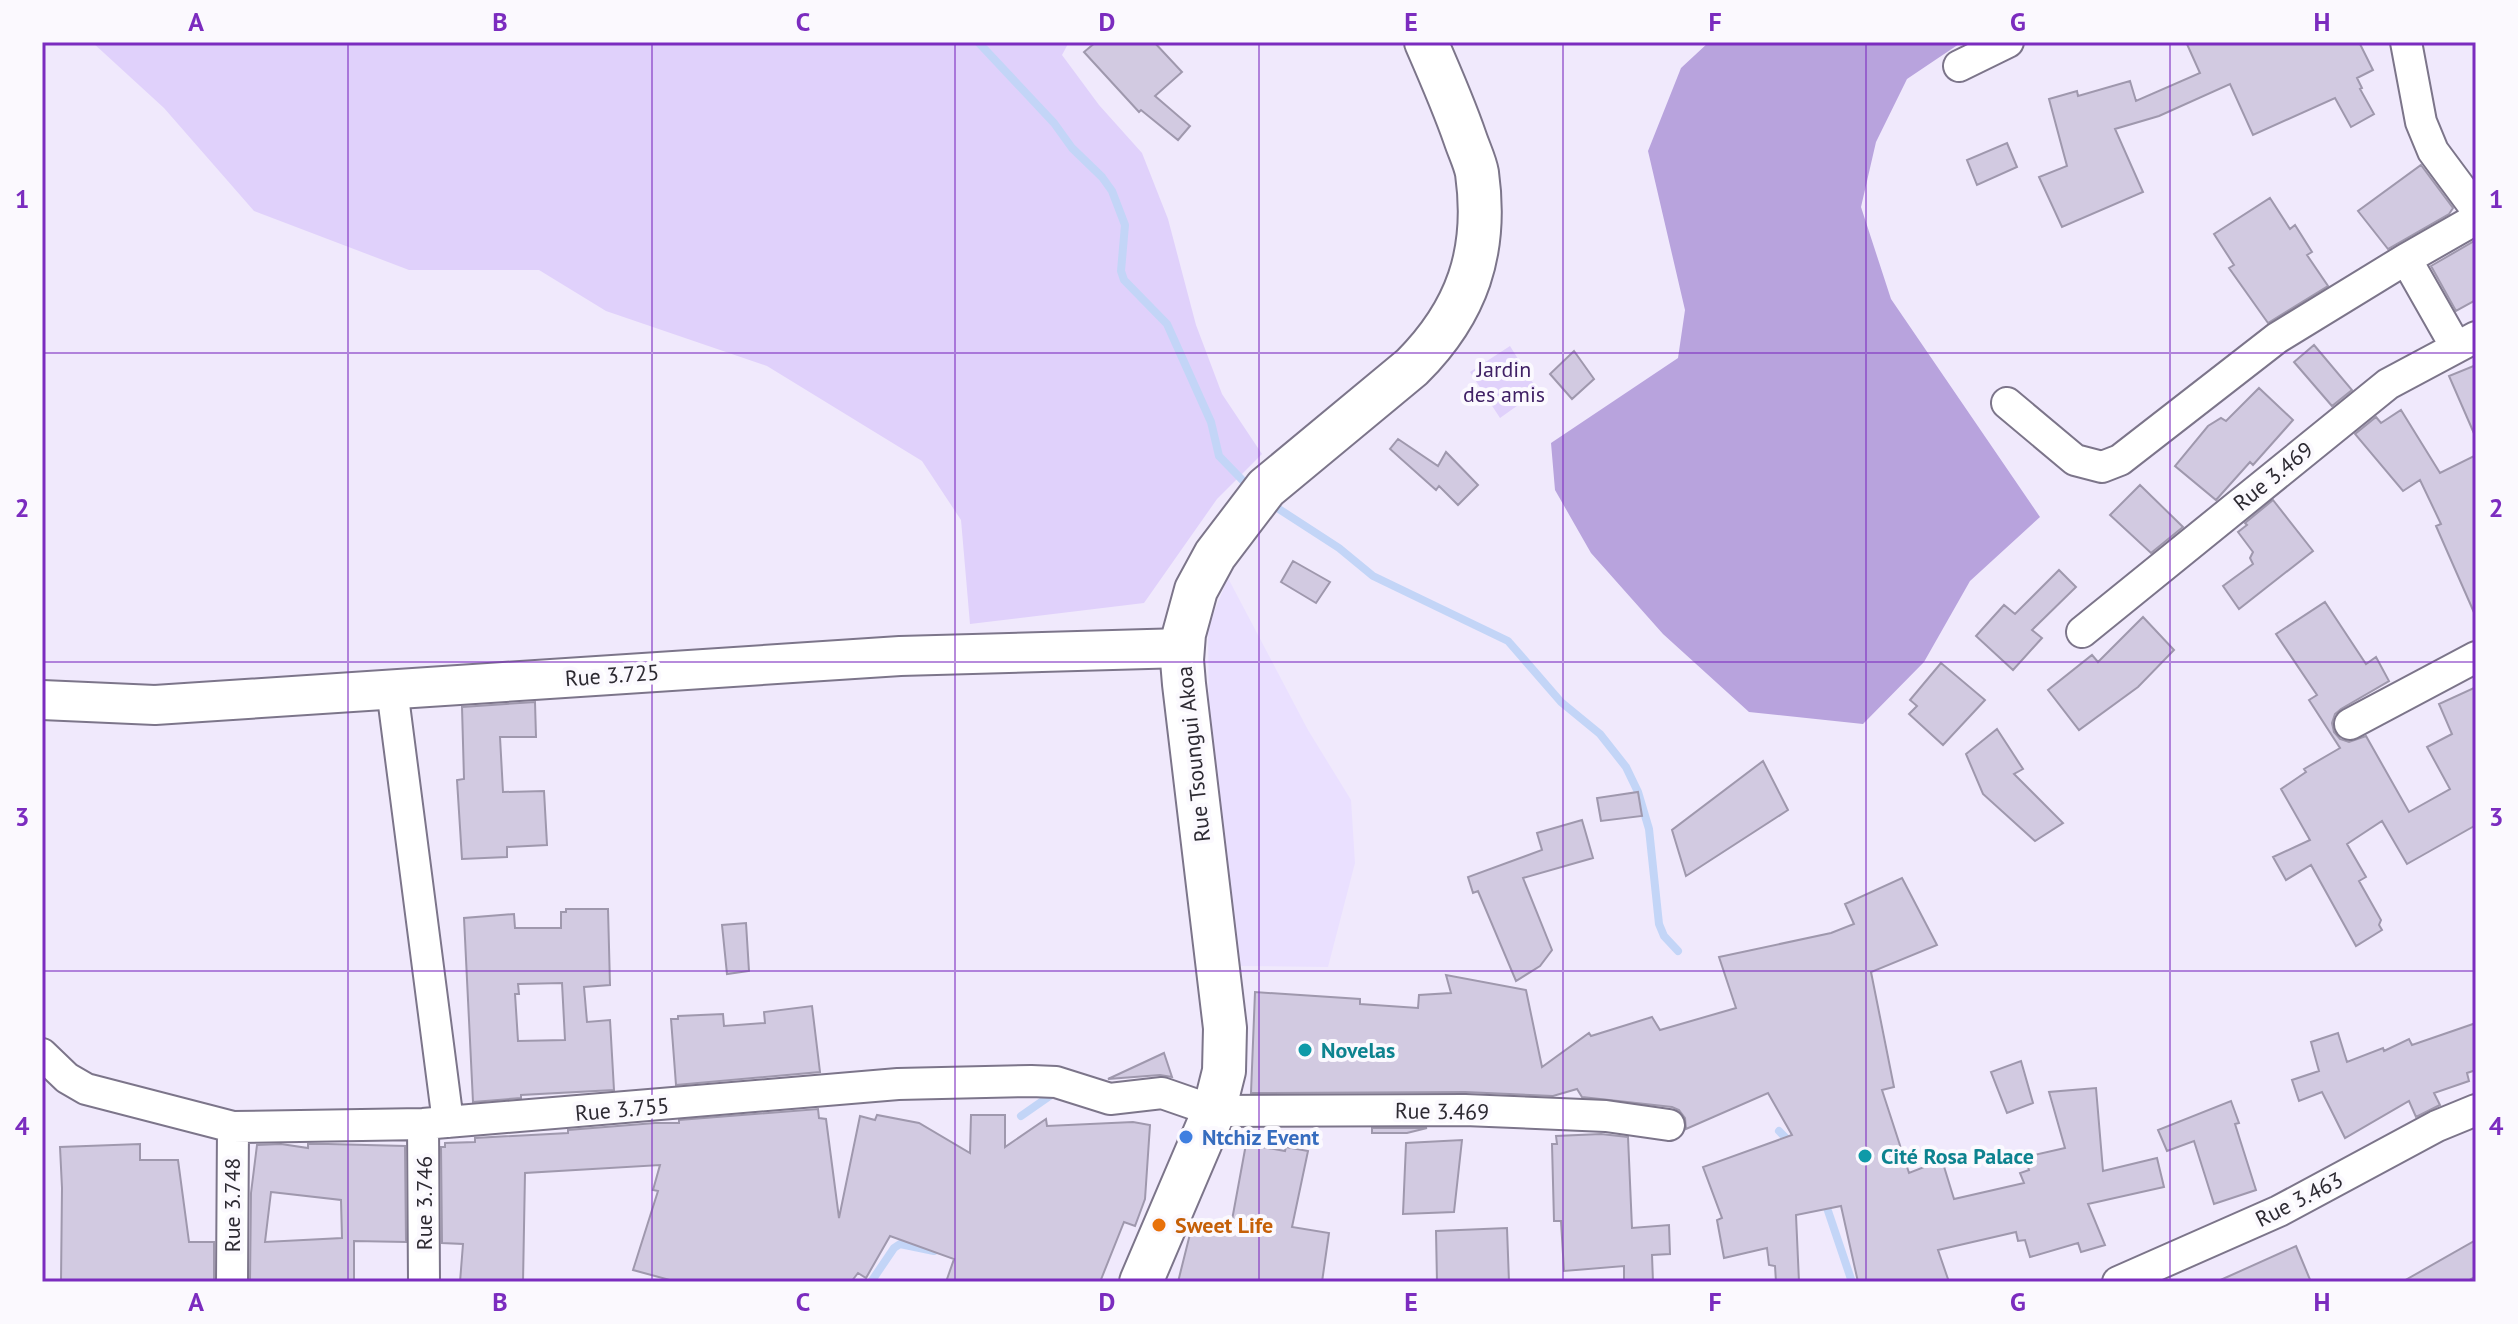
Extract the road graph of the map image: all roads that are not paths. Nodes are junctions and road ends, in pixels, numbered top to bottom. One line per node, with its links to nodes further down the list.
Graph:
1 (1426, 42): 11 (main road, Rue Tsoungui Akoa)
2 (2008, 42): 4 (street)
3 (2406, 42): 5 (street)
4 (1959, 66)
5 (2476, 209)
6 (2476, 219): 7 (street)
7 (2406, 259): 8 (street); 9 (street)
8 (2466, 342): 10 (street, Rue 3.469)
9 (2007, 403)
10 (2082, 632)
11 (1183, 648): 13 (street, Rue 3.725); 18 (main road, Rue Tsoungui Akoa)
12 (2476, 657): 15 (street)
13 (392, 689): 14 (street, Rue 3.725); 19 (street, Rue 3.746)
14 (42, 700)
15 (2350, 724)
16 (42, 1054): 21 (street, Rue 3.755)
17 (2476, 1110): 25 (street, Rue 3.463)
18 (1214, 1111): 19 (street, Rue 3.755); 20 (street, Rue 3.469); 24 (main road, Rue Tsoungui Akoa)
19 (436, 1123): 21 (street, Rue 3.755); 23 (street, Rue 3.746)
20 (1669, 1125)
21 (233, 1127): 22 (street, Rue 3.748)
22 (232, 1282)
23 (424, 1282)
24 (1141, 1282)
25 (2118, 1282)

